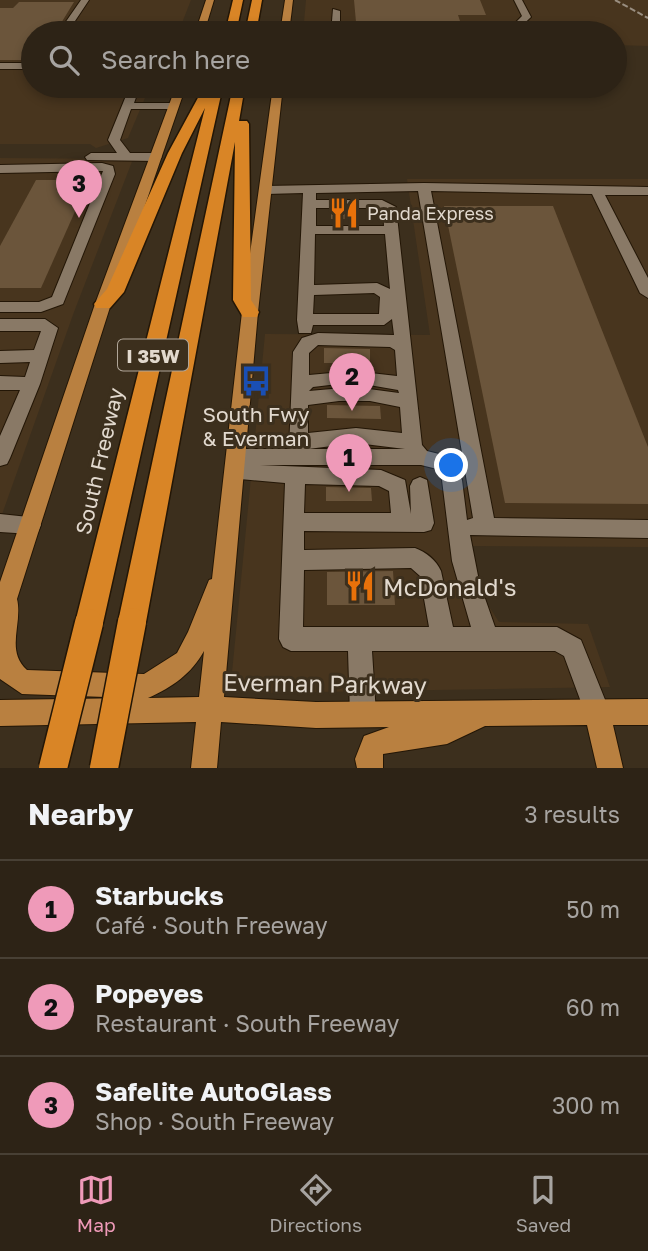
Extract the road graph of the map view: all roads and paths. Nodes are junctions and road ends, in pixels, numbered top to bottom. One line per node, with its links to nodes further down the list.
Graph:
1 (85, 0): 8 (lane)
2 (210, 0): 9 (main road)
3 (238, 0): 10 (highway)
4 (257, 0): 11 (highway)
5 (289, 0): 12 (main road)
6 (518, 0): 14 (lane)
7 (336, 11): 13 (lane)
8 (70, 21)
9 (203, 21)
10 (232, 21)
11 (253, 21)
12 (286, 21)
13 (336, 21)
14 (522, 21)
15 (0, 66): 16 (lane)
16 (21, 66)
17 (130, 98): 24 (lane)
18 (177, 98): 25 (main road, South Freeway)
19 (203, 98): 39 (highway)
20 (214, 98): 79 (highway, South Freeway / I 35W, bridge)
21 (237, 98): 80 (highway, I 35W, bridge)
22 (245, 98): 41 (highway)
23 (277, 98): 30 (main road)
24 (127, 106): 25 (lane); 27 (lane)
25 (174, 106): 28 (main road, South Freeway)
26 (0, 157): 27 (lane)
27 (126, 157): 28 (lane)
28 (156, 157): 39 (main road, South Freeway)
29 (0, 169): 40 (lane)
30 (266, 190): 34 (lane); 41 (main road)
31 (597, 191): 32 (lane); 33 (lane); 38 (lane)
32 (648, 191)
33 (425, 192): 34 (lane); 64 (lane)
34 (310, 197): 35 (lane); 36 (lane)
35 (309, 230): 36 (lane); 37 (lane)
36 (391, 230): 42 (lane)
37 (306, 290): 42 (lane); 43 (lane)
38 (648, 293)
39 (103, 304): 62 (main road, South Freeway)
40 (0, 307)
41 (250, 312): 57 (main road)
42 (391, 317): 43 (lane); 46 (lane)
43 (305, 320): 45 (lane)
44 (0, 325): 49 (lane)
45 (308, 342): 46 (lane); 51 (lane)
46 (402, 347): 52 (lane)
47 (0, 357): 49 (lane)
48 (0, 368): 49 (lane)
49 (36, 369): 50 (lane); 53 (lane)
50 (0, 383)
51 (300, 393): 52 (lane); 56 (lane)
52 (408, 394): 54 (lane)
53 (9, 415): 55 (lane)
54 (417, 450): 56 (lane); 63 (lane)
55 (0, 458)
56 (297, 458): 57 (lane); 59 (lane); 61 (lane)
57 (236, 465): 67 (main road)
58 (420, 486): 61 (lane)
59 (294, 522): 61 (lane); 66 (lane)
60 (0, 523): 62 (lane)
61 (402, 523)
62 (31, 525): 68 (main road, South Freeway)
63 (458, 527): 64 (lane); 72 (lane)
64 (485, 527): 65 (lane)
65 (648, 529)
66 (293, 559): 70 (lane); 71 (lane)
67 (226, 564): 68 (main road); 73 (main road)
68 (8, 592): 69 (main road, South Freeway)
69 (0, 616)
70 (443, 638): 71 (lane); 72 (lane)
71 (359, 639): 78 (lane)
72 (488, 639): 74 (lane)
73 (210, 709): 76 (main road, Everman Parkway); 78 (main road, Everman Parkway); 81 (main road)
74 (597, 712): 75 (main road, Everman Parkway); 77 (main road, Everman Parkway); 83 (main road)
75 (648, 712)
76 (0, 713)
77 (482, 713): 78 (main road, Everman Parkway); 82 (main road)
78 (363, 714)
79 (53, 768)
80 (104, 768)
81 (204, 768)
82 (370, 768)
83 (610, 768)

